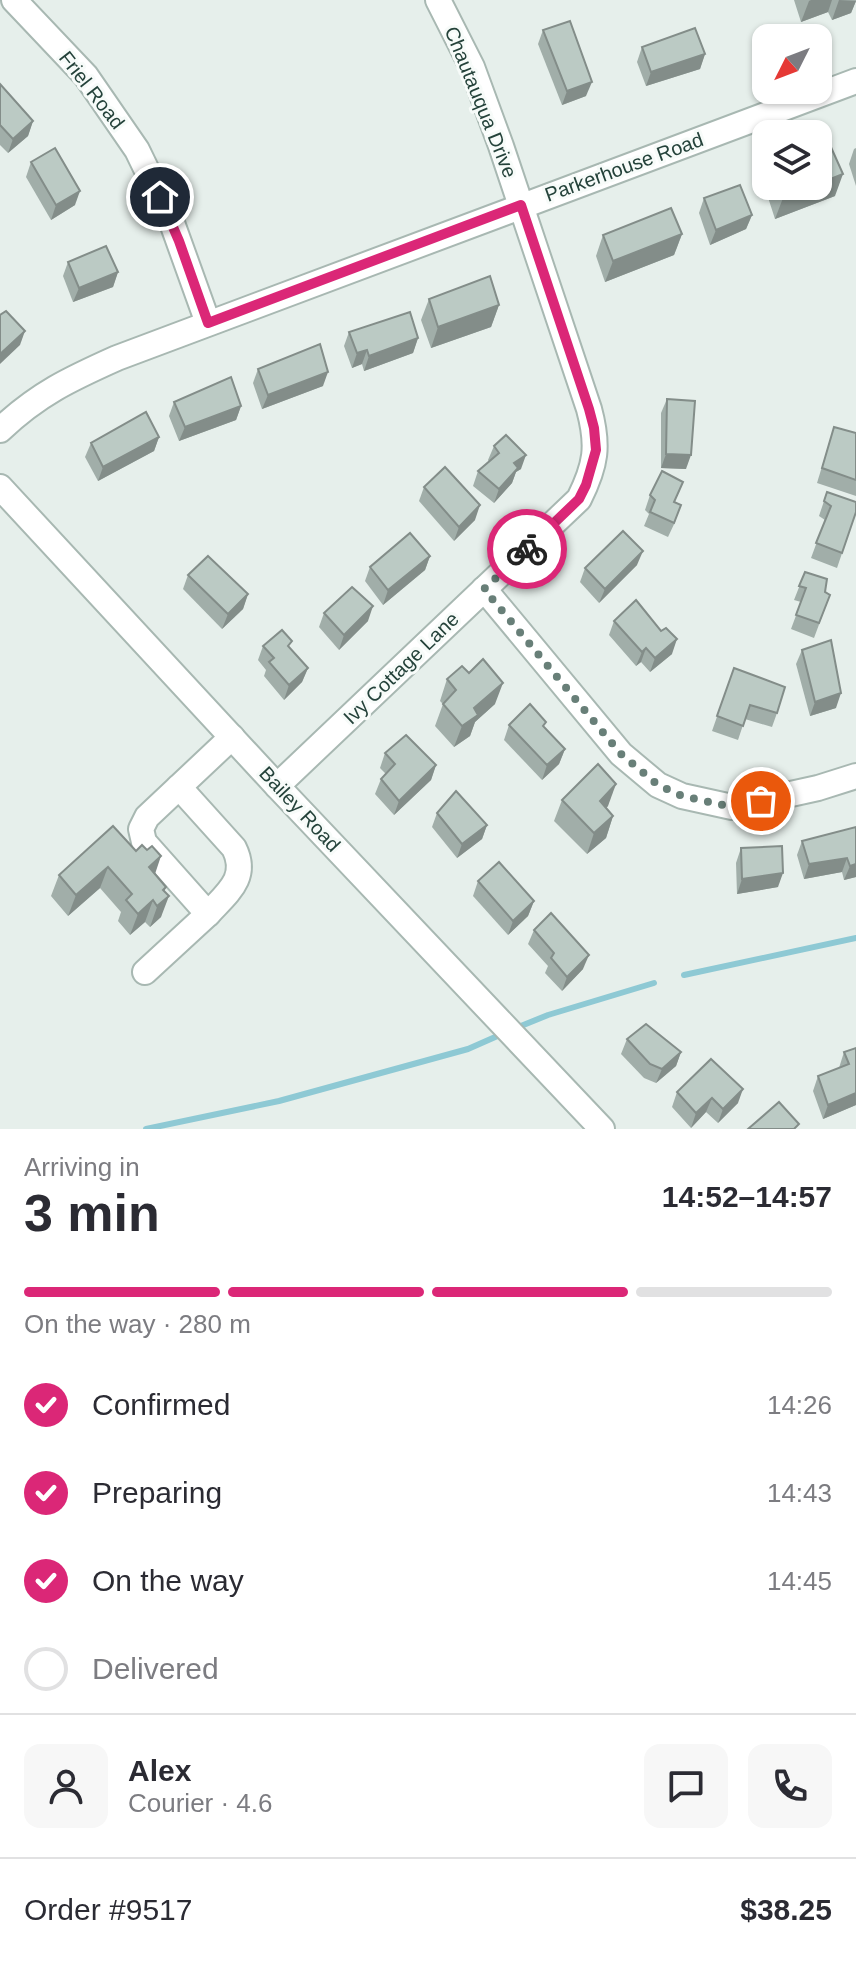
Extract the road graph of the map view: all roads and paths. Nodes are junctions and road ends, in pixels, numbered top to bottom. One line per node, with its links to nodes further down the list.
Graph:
1 (14, 0): 5 (street, Friel Road)
2 (438, 0): 4 (street, Chautauqua Drive)
3 (856, 81): 4 (street, Parkerhouse Road)
4 (521, 205): 5 (street, Parkerhouse Road); 8 (street, Ivy Cottage Lane)
5 (208, 323): 6 (street, Parkerhouse Road)
6 (0, 430)
7 (0, 487): 9 (street, Bailey Road)
8 (484, 589): 10 (street); 11 (street, Ivy Cottage Lane)
9 (232, 737): 11 (street, Bailey Road); 12 (street)
10 (856, 776)
11 (277, 786): 15 (street, Bailey Road)
12 (179, 787): 13 (street); 13 (street)
13 (208, 914): 14 (street)
14 (145, 972)
15 (602, 1129)

